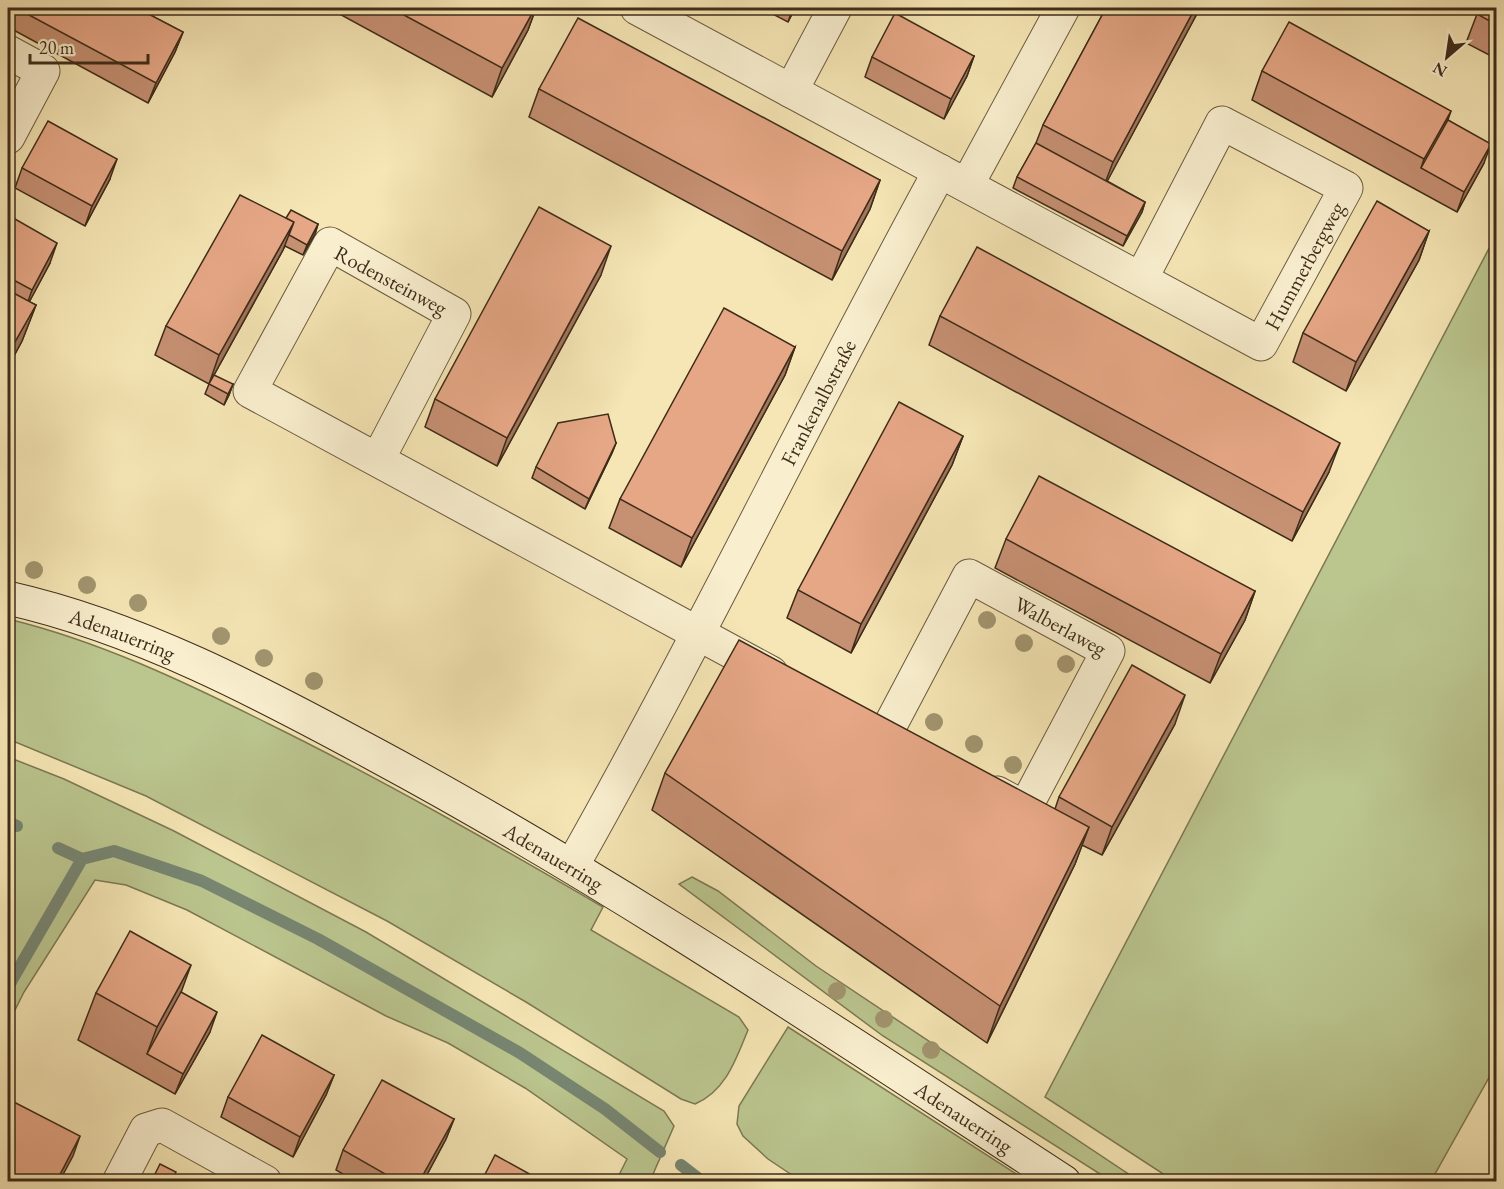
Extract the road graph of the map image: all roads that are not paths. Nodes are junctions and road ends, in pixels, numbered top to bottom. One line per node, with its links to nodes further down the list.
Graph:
1 (637, 8): 5 (street)
2 (835, 8): 5 (street)
3 (1063, 8): 7 (street, Frankenalbstraße)
4 (8, 52): 6 (street)
5 (791, 91): 7 (street)
6 (8, 136)
7 (953, 178): 8 (street, Hummerbergweg); 11 (street, Frankenalbstraße)
8 (1141, 279): 8 (street, Hummerbergweg)
9 (378, 459): 9 (street, Rodensteinweg); 11 (street, Rodensteinweg)
10 (8, 598): 17 (street, Adenauerring)
11 (699, 633): 12 (street); 17 (street, Frankenalbstraße)
12 (802, 690)
13 (854, 718): 14 (street)
14 (885, 735): 15 (street); 16 (street, Walberlaweg)
15 (915, 750)
16 (975, 782)
17 (572, 866): 20 (street, Adenauerring)
18 (119, 1182): 19 (street)
19 (265, 1182)
20 (1064, 1182)

